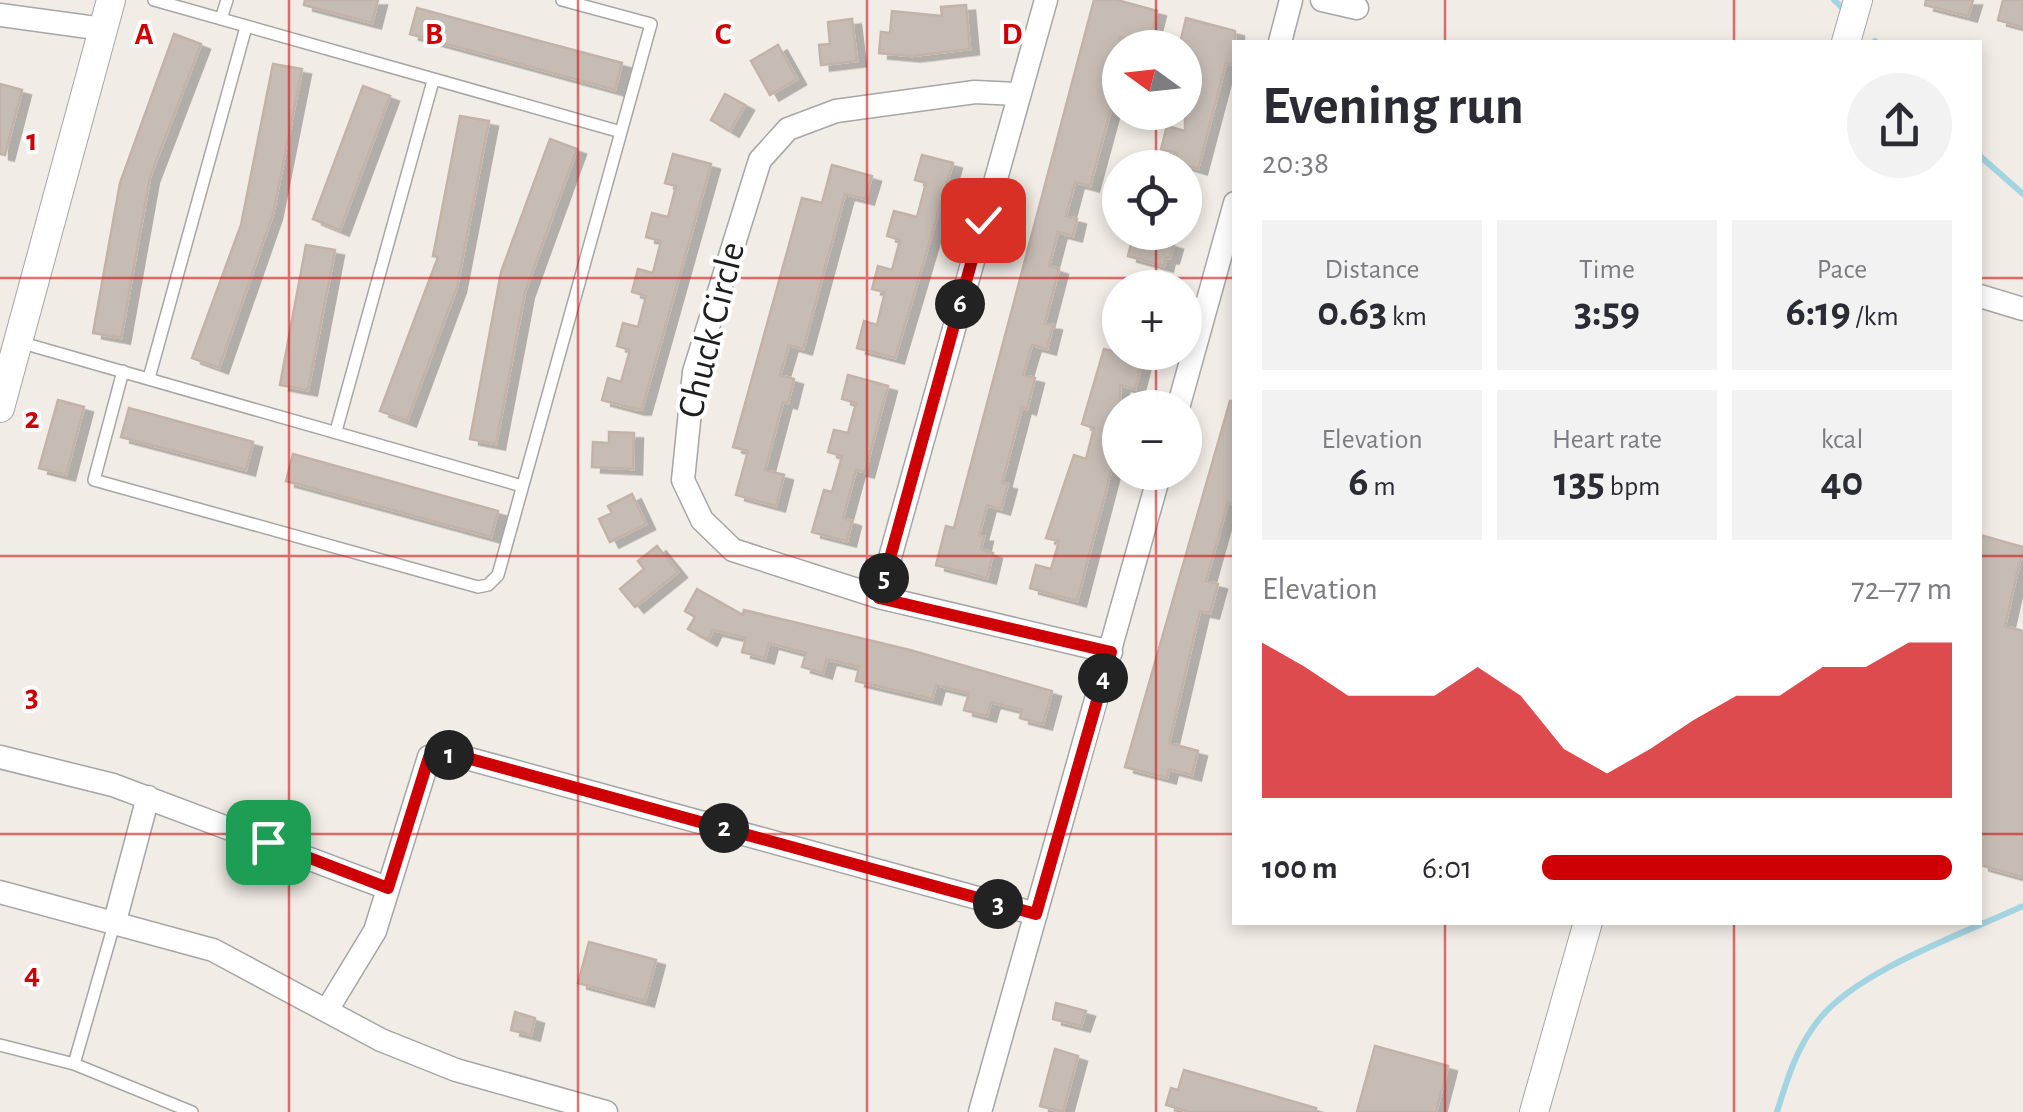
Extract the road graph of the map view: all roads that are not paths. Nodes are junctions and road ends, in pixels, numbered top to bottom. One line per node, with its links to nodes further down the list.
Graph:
1 (111, 0): 13 (street)
2 (154, 0): 11 (lane)
3 (226, 0): 11 (lane)
4 (562, 0): 18 (lane)
5 (1046, 0): 17 (street)
6 (1291, 0): 14 (street)
7 (1322, 0): 9 (street)
8 (1858, 0): 15 (street)
9 (1357, 8)
10 (0, 14): 13 (street)
11 (221, 19): 12 (lane)
12 (246, 26): 16 (lane); 24 (lane)
13 (102, 29): 22 (street)
14 (1281, 40)
15 (1847, 40)
16 (433, 81): 18 (lane); 27 (lane)
17 (1018, 94): 30 (street); 30 (street, Chuck Circle)
18 (620, 132): 28 (lane)
19 (1232, 214): 25 (street)
20 (1982, 297): 21 (street)
21 (2023, 309)
22 (18, 342): 23 (lane); 26 (street)
23 (123, 371): 24 (lane); 28 (lane)
24 (149, 378): 27 (lane)
25 (1183, 390)
26 (0, 408)
27 (336, 432): 28 (lane)
28 (522, 486)
29 (1155, 490): 31 (street)
30 (879, 598): 31 (street, Chuck Circle)
31 (1111, 652): 36 (street)
32 (0, 757): 33 (street)
33 (148, 797): 34 (street); 37 (street)
34 (388, 888): 36 (street); 39 (street)
35 (0, 892): 37 (street)
36 (1036, 914): 44 (street)
37 (115, 921): 39 (street); 41 (lane)
38 (1587, 925): 45 (street)
39 (327, 1010): 43 (street)
40 (0, 1045): 41 (lane)
41 (74, 1064): 42 (lane)
42 (192, 1112)
43 (606, 1112)
44 (980, 1112)
45 (1534, 1112)

